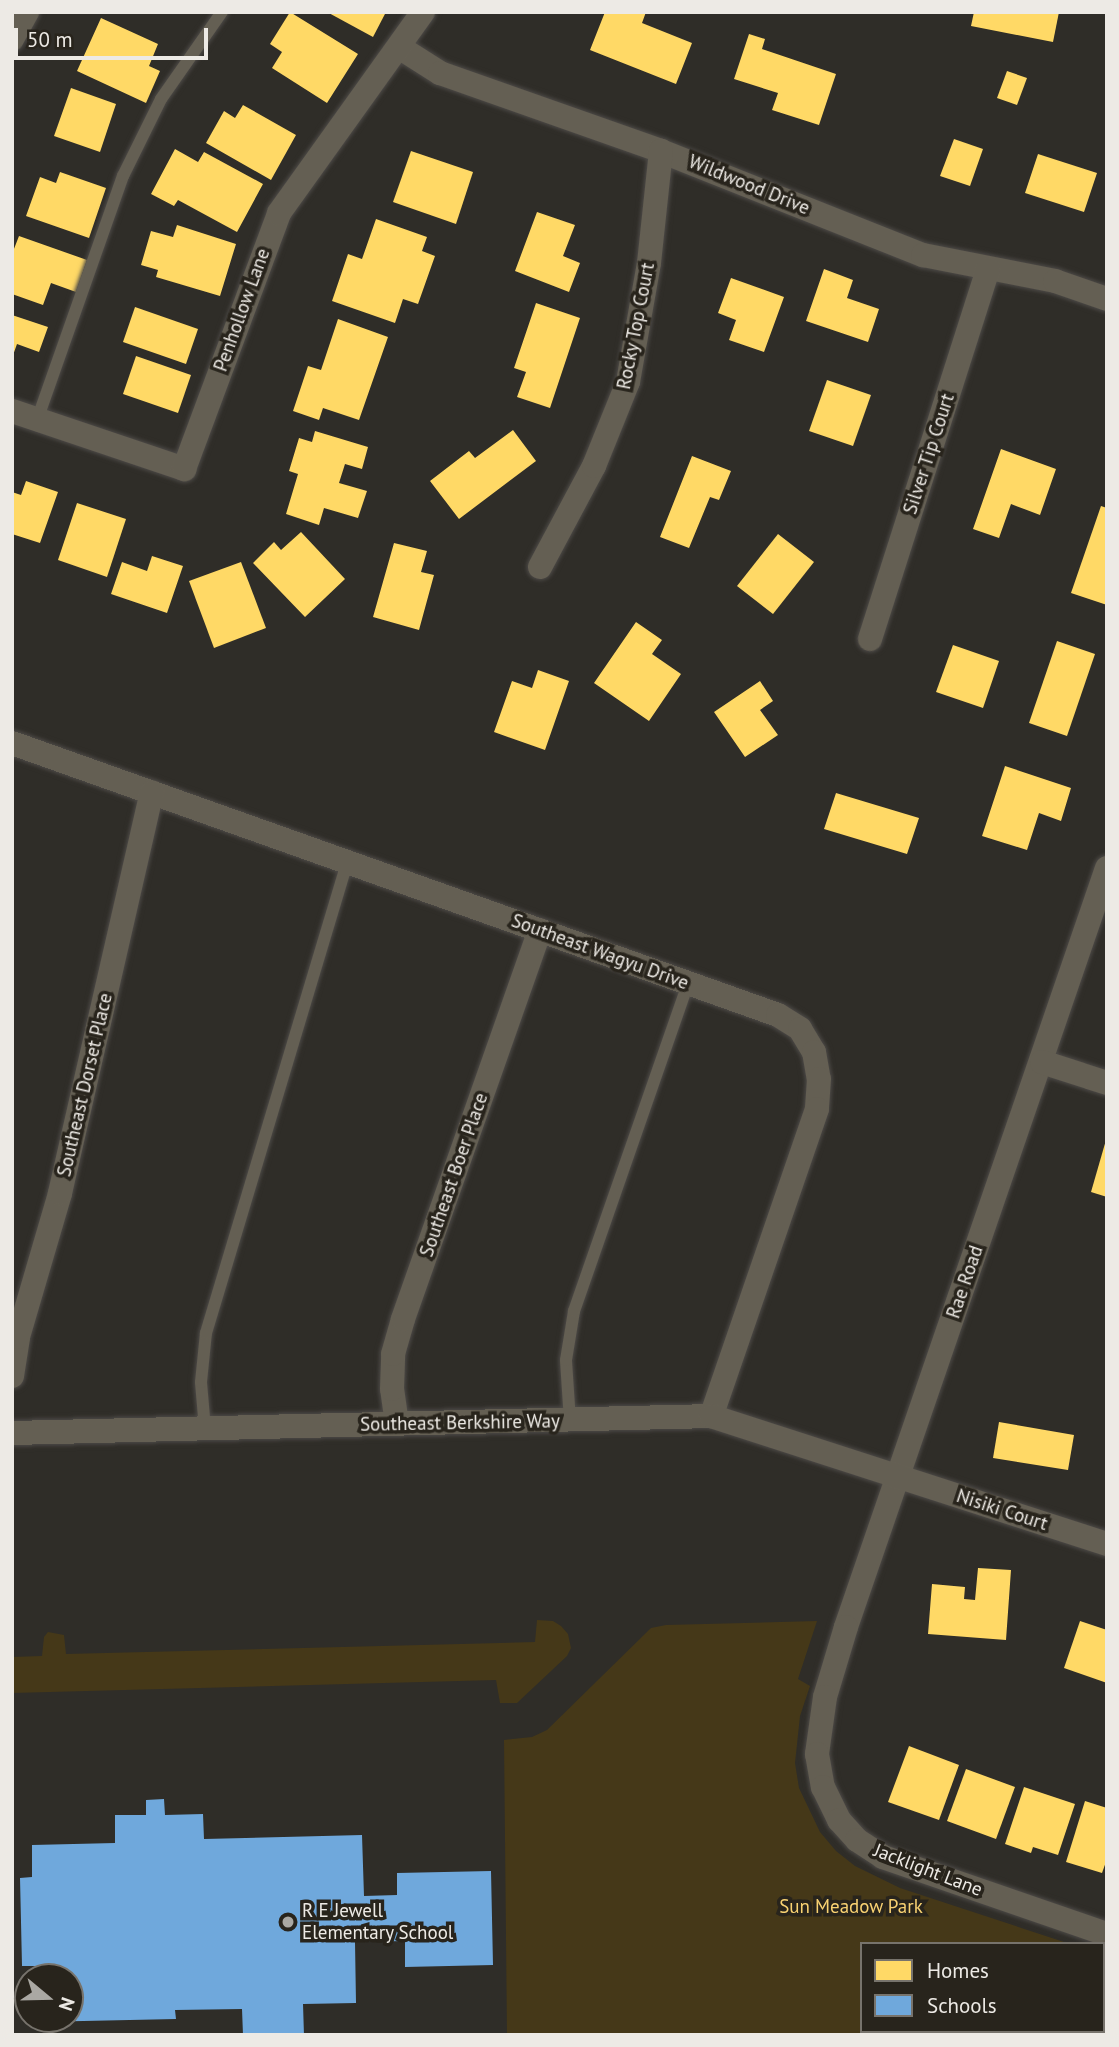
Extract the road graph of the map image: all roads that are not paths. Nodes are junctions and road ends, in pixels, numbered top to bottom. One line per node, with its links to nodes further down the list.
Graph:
1 (27, 12): 4 (street)
2 (222, 12): 10 (lane)
3 (424, 12): 5 (street, Penhollow Lane)
4 (12, 39)
5 (399, 47): 6 (street, Wildwood Drive); 10 (street, Penhollow Lane)
6 (661, 151): 7 (street, Wildwood Drive); 11 (street, Rocky Top Court)
7 (988, 269): 8 (street, Wildwood Drive); 12 (street, Silver Tip Court)
8 (1107, 299)
9 (12, 411): 10 (street, Penhollow Lane)
10 (37, 419)
11 (540, 566)
12 (870, 639)
13 (12, 743): 14 (street, Southeast Wagyu Drive)
14 (152, 792): 15 (street, Southeast Wagyu Drive); 21 (street, Southeast Dorset Place)
15 (347, 862): 17 (street, Southeast Wagyu Drive); 25 (lane)
16 (1107, 868): 19 (street, Rae Road)
17 (540, 930): 18 (street, Southeast Wagyu Drive); 24 (street, Southeast Boer Place)
18 (688, 983): 22 (street, Southeast Wagyu Drive); 23 (lane)
19 (1042, 1062): 20 (street); 27 (street, Rae Road)
20 (1107, 1083)
21 (12, 1376)
22 (711, 1416): 23 (street, Southeast Berkshire Way); 27 (street, Southeast Berkshire Way)
23 (570, 1422): 24 (street, Southeast Berkshire Way)
24 (397, 1424): 25 (street, Southeast Berkshire Way)
25 (205, 1429): 26 (street, Southeast Berkshire Way)
26 (12, 1433)
27 (898, 1476): 28 (street, Nisiki Court); 29 (street, Rae Road)
28 (1107, 1544)
29 (825, 1697): 30 (street, Jacklight Lane)
30 (1107, 1934)

